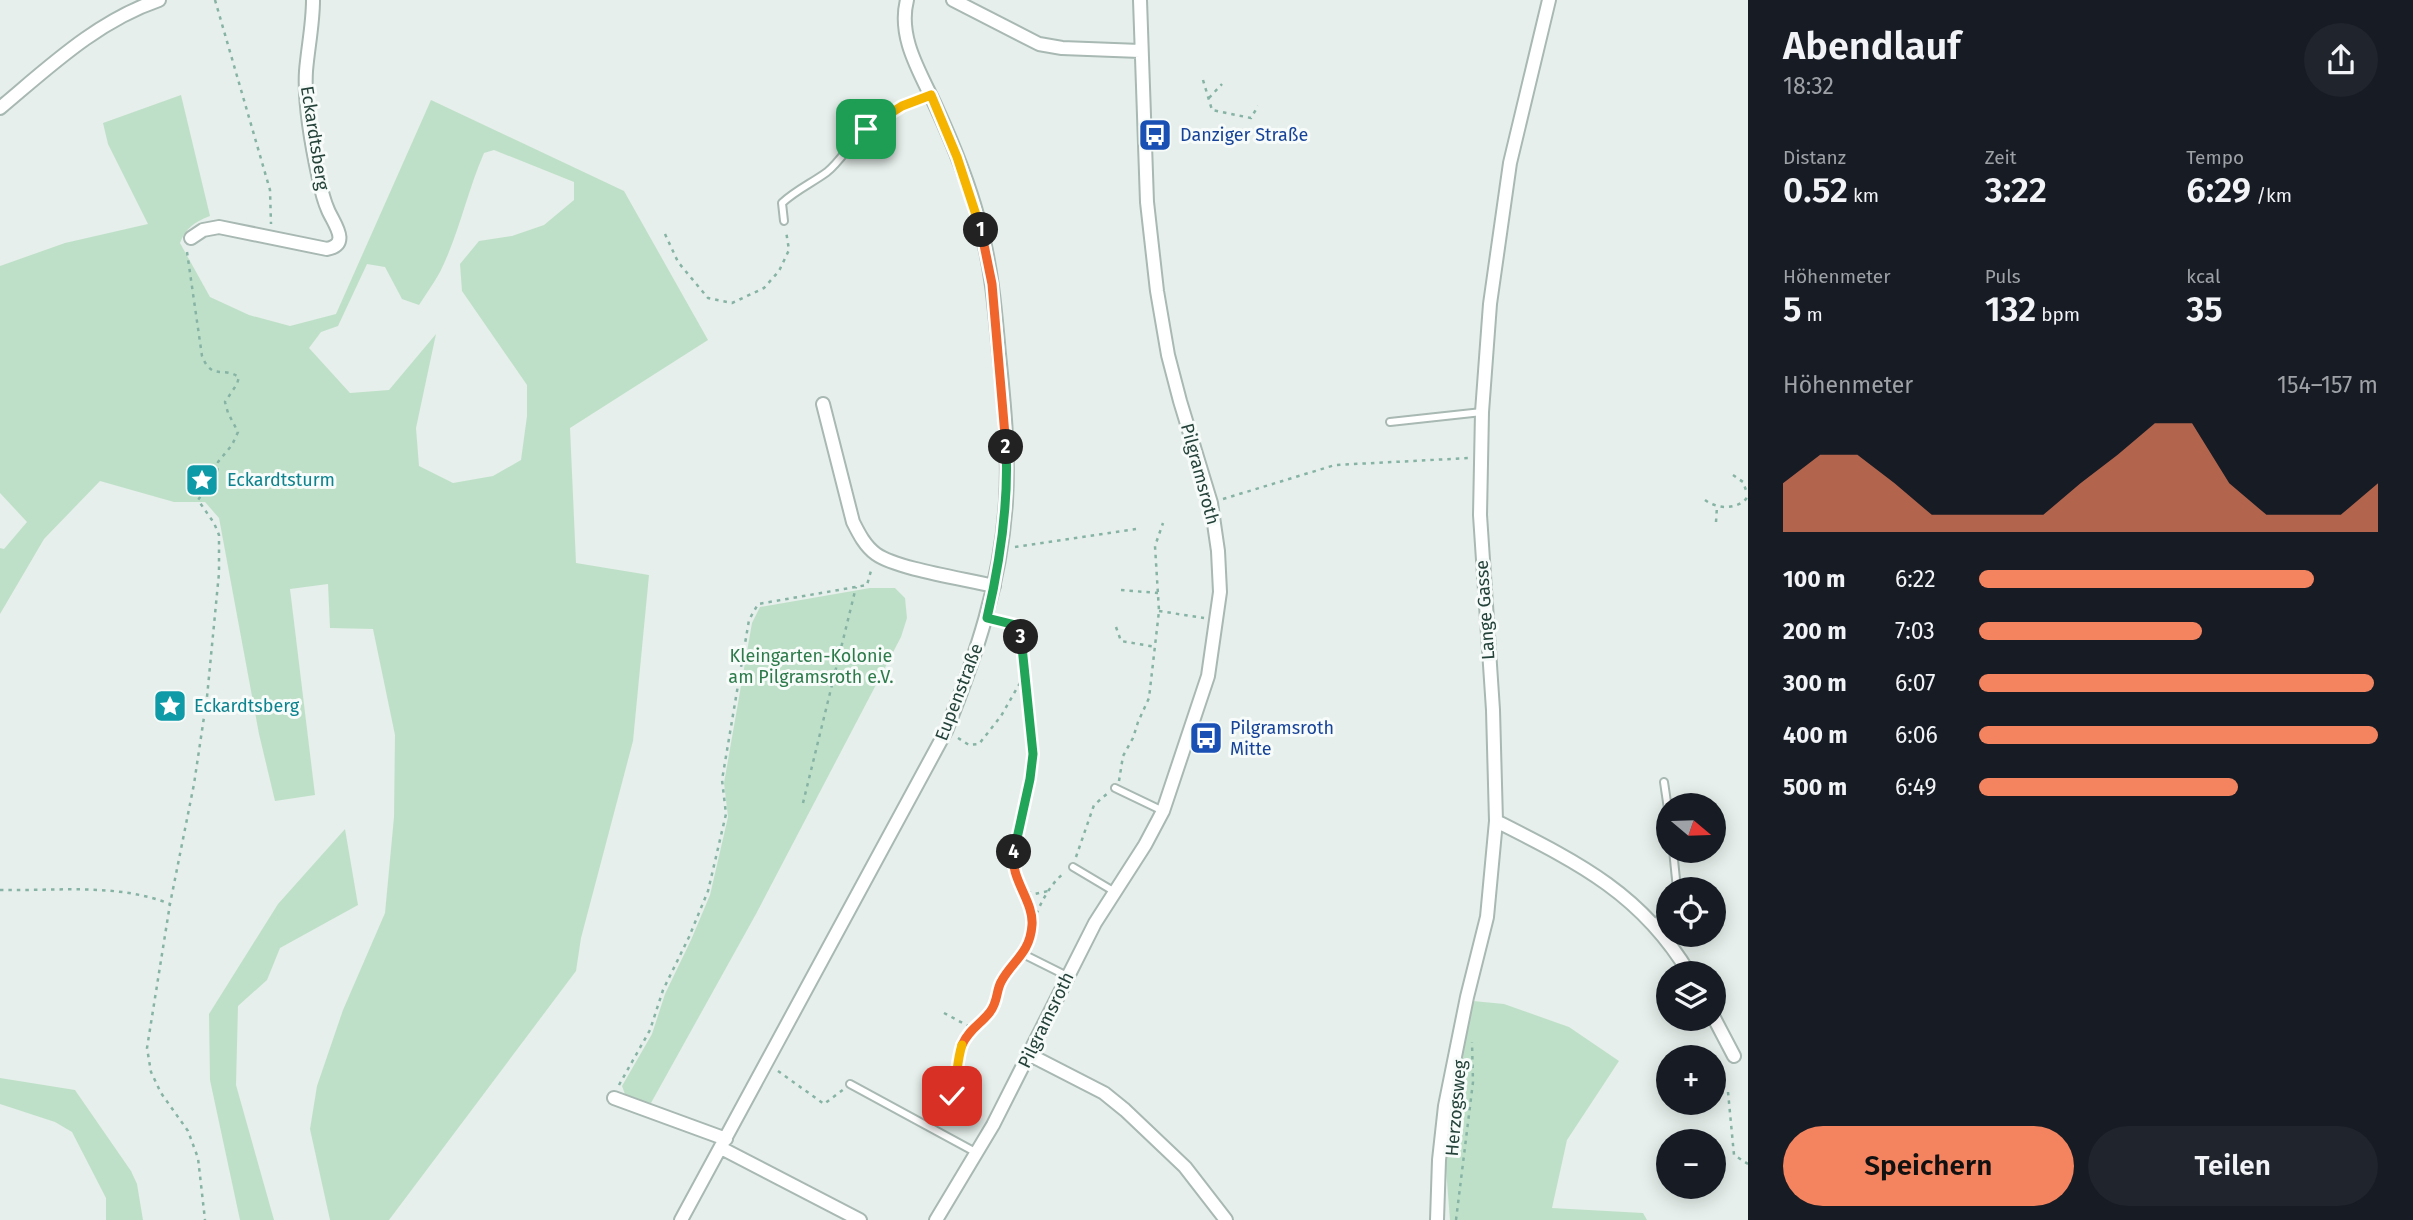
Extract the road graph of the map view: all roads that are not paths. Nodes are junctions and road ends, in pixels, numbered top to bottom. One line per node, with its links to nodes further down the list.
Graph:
1 (159, 0): 9 (street)
2 (313, 0): 11 (street, Eckardtsberg)
3 (906, 0): 8 (street, Eupenstraße)
4 (953, 0): 7 (street)
5 (1140, 0): 7 (street, Pilgramsroth)
6 (1549, 0): 13 (street, Lange Gasse)
7 (1140, 51): 19 (street, Pilgramsroth)
8 (931, 95): 10 (lane); 15 (street, Eupenstraße)
9 (0, 108)
10 (784, 221)
11 (191, 238)
12 (823, 404): 15 (street)
13 (1482, 412): 14 (lane); 20 (street, Lange Gasse)
14 (1390, 422)
15 (994, 586): 32 (street, Eupenstraße)
16 (1664, 782): 18 (lane)
17 (1115, 788): 19 (lane)
18 (1666, 793)
19 (1163, 811): 22 (street, Pilgramsroth)
20 (1496, 821): 23 (street); 38 (street, Lange Gasse)
21 (1073, 867): 22 (lane)
22 (1115, 892): 26 (street, Pilgramsroth)
23 (1654, 924): 25 (street)
24 (1024, 954): 26 (lane)
25 (1682, 961)
26 (1067, 976): 28 (street, Pilgramsroth)
27 (1721, 1031): 29 (street)
28 (1030, 1055): 33 (street, Pilgramsroth); 37 (street)
29 (1734, 1056)
30 (850, 1084): 33 (lane)
31 (614, 1098): 32 (street)
32 (723, 1144): 34 (street, Eupenstraße); 35 (street)
33 (977, 1153): 36 (street, Pilgramsroth)
34 (681, 1220)
35 (860, 1220)
36 (936, 1220)
37 (1226, 1220)
38 (1437, 1220)

